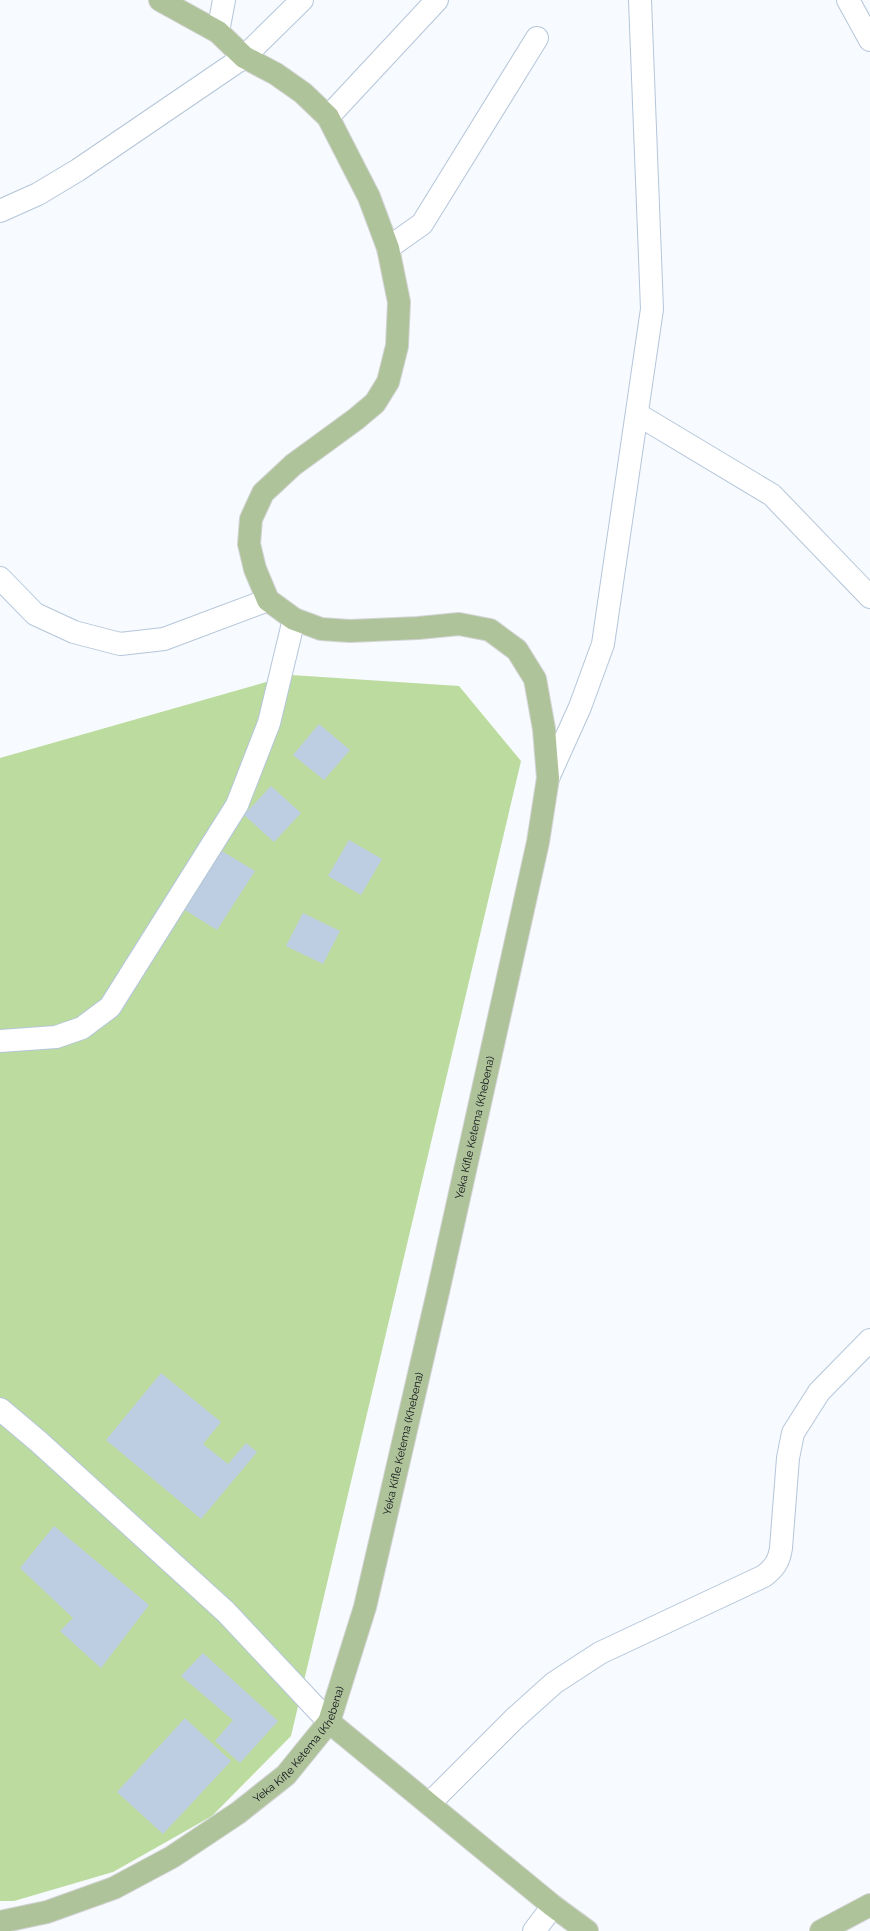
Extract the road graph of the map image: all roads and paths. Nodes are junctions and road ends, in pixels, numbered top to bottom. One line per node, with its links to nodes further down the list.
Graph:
1 (160, 0): 7 (main road)
2 (224, 0): 7 (street)
3 (302, 0): 10 (street)
4 (437, 0): 11 (street)
5 (640, 0): 14 (street)
6 (848, 0): 9 (street)
7 (218, 32): 10 (main road)
8 (536, 38): 13 (street)
9 (870, 40)
10 (244, 56): 11 (main road); 12 (street)
11 (328, 116): 13 (main road)
12 (0, 211)
13 (388, 248): 17 (main road)
14 (637, 414): 16 (street); 19 (street)
15 (0, 578): 17 (street)
16 (870, 597)
17 (268, 600): 18 (main road, Yeka Kifle Ketema (Khebena))
18 (294, 619): 19 (main road, Yeka Kifle Ketema (Khebena)); 20 (street)
19 (548, 778): 23 (main road, Yeka Kifle Ketema (Khebena))
20 (0, 1041)
21 (870, 1340): 24 (street)
22 (0, 1409): 23 (street)
23 (329, 1722): 24 (main road); 27 (main road, Yeka Kifle Ketema (Khebena))
24 (428, 1804): 26 (main road)
25 (870, 1905): 30 (main road)
26 (553, 1906): 28 (street); 29 (main road)
27 (0, 1922)
28 (534, 1931)
29 (587, 1931)
30 (821, 1931)

